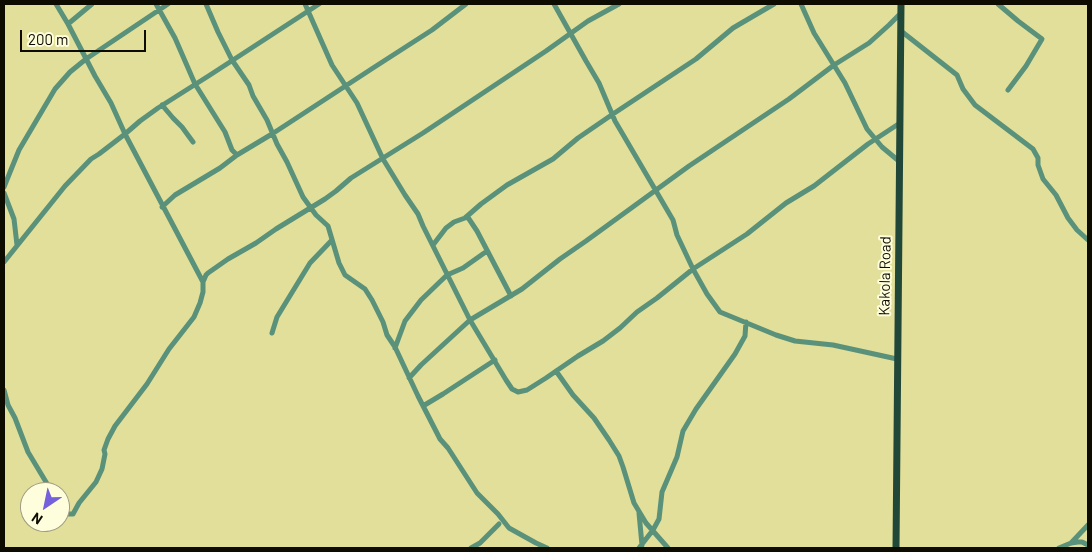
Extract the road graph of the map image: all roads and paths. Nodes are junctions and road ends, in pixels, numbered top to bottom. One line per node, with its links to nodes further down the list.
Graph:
1 (56, 4): 17 (street)
2 (92, 4): 17 (street)
3 (168, 4): 14 (street)
4 (206, 4): 21 (street)
5 (305, 4): 15 (street)
6 (319, 4): 15 (street)
7 (466, 4): 24 (street)
8 (554, 4): 19 (street)
9 (619, 4): 19 (street)
10 (774, 4): 27 (street)
11 (801, 4): 22 (street)
12 (901, 4): 16 (main road, Kakola Road)
13 (998, 4): 25 (street)
14 (158, 7): 20 (street); 23 (street)
15 (308, 10): 21 (street); 24 (street)
16 (901, 12): 18 (main road, Kakola Road); 22 (street)
17 (68, 24): 20 (street)
18 (901, 31): 28 (main road, Kakola Road); 43 (street)
19 (571, 34): 27 (street); 34 (street)
20 (86, 59): 29 (street); 36 (street)
21 (232, 60): 23 (street); 30 (street)
22 (834, 65): 31 (street); 37 (street)
23 (195, 84): 26 (street); 33 (street)
24 (345, 86): 30 (street); 34 (street)
25 (1008, 90)
26 (162, 105): 29 (street); 32 (street)
27 (613, 114): 37 (street); 41 (street)
28 (900, 123): 31 (street); 35 (main road, Kakola Road)
29 (124, 134): 39 (street); 45 (street)
30 (272, 134): 33 (street); 40 (street)
31 (875, 139): 35 (street); 48 (street)
32 (193, 142)
33 (236, 155): 39 (street)
34 (383, 159): 40 (street); 44 (street)
35 (900, 162): 56 (main road, Kakola Road)
36 (4, 187)
37 (656, 191): 48 (street); 51 (street)
38 (4, 193): 45 (street)
39 (162, 207): 50 (street)
40 (310, 208): 42 (street); 50 (street)
41 (467, 216): 44 (street); 46 (street)
42 (332, 240): 54 (street); 55 (street)
43 (1088, 240)
44 (433, 245): 49 (street)
45 (17, 246): 47 (street)
46 (487, 251): 49 (street); 51 (street)
47 (4, 262)
48 (693, 269): 53 (street); 58 (street)
49 (448, 275): 52 (street); 55 (street)
50 (203, 282): 64 (street)
51 (511, 296): 52 (street)
52 (470, 320): 57 (street); 59 (street)
53 (746, 322): 56 (street); 67 (street)
54 (272, 333)
55 (395, 348): 59 (street)
56 (897, 359): 74 (main road, Kakola Road)
57 (495, 360): 58 (street); 61 (street)
58 (556, 371): 63 (street)
59 (410, 378): 61 (street)
60 (4, 390): 62 (street)
61 (423, 406): 72 (street)
62 (46, 482)
63 (639, 513): 67 (street); 69 (street)
64 (70, 514)
65 (499, 524): 71 (street)
66 (1088, 525): 68 (street)
67 (653, 530): 69 (street); 73 (street)
68 (1071, 543): 70 (street); 75 (street)
69 (640, 546)
70 (1088, 546)
71 (472, 548)
72 (547, 548)
73 (668, 548)
74 (896, 548)
75 (1058, 548)

